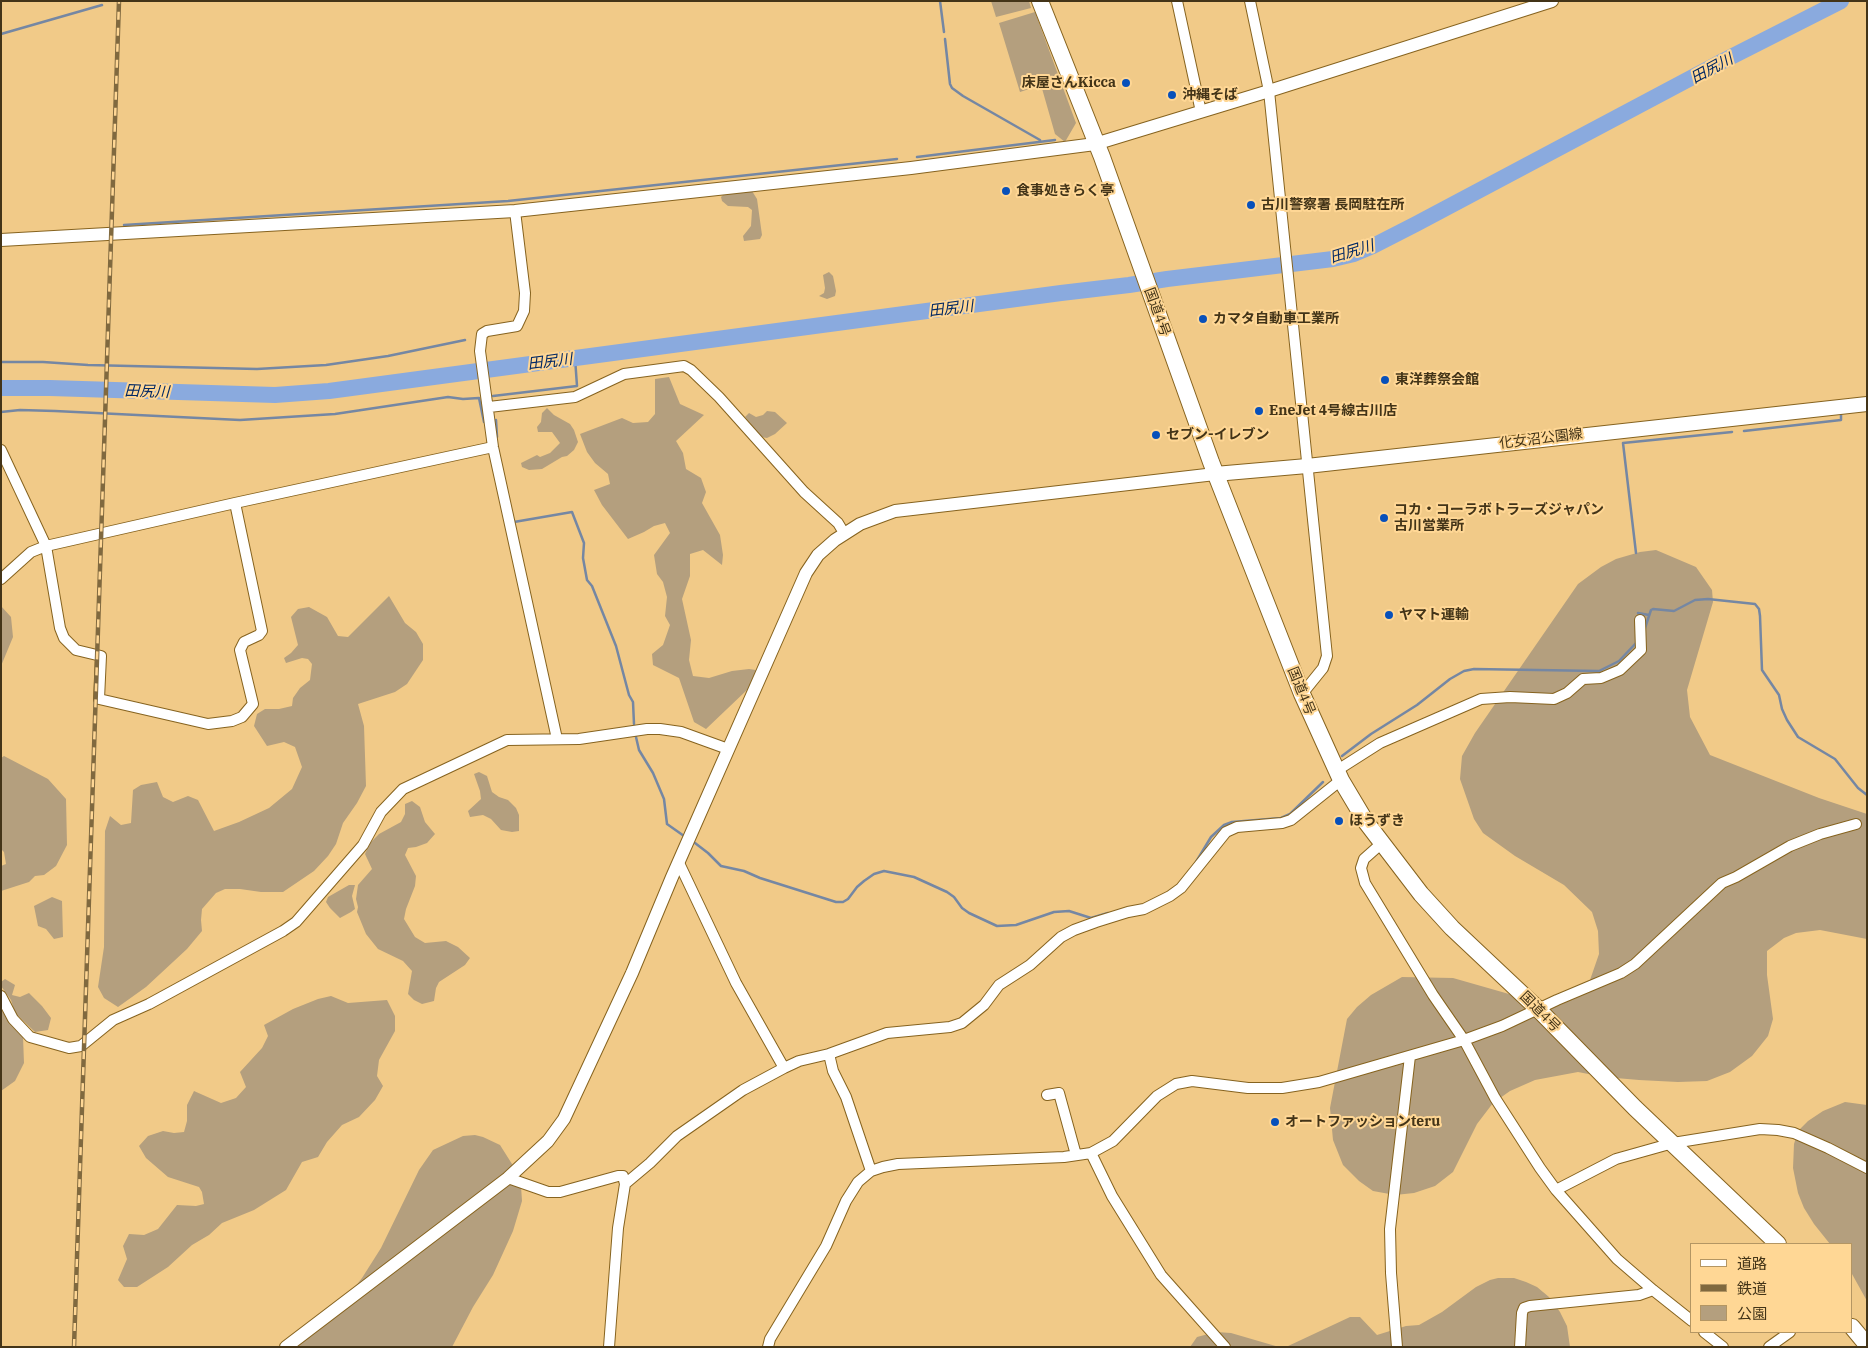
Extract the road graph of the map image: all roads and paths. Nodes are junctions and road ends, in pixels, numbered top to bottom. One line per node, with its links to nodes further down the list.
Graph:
1 (1040, 1): 7 (highway, 国道4号)
2 (1177, 1): 6 (street)
3 (1250, 1): 5 (street)
4 (1552, 1): 5 (street)
5 (1268, 91): 6 (street); 14 (street)
6 (1201, 112): 7 (street)
7 (1095, 144): 8 (street); 15 (highway, 国道4号)
8 (515, 211): 9 (street); 11 (street)
9 (1, 240)
10 (1867, 404): 14 (main road, 化女沼公園線)
11 (489, 407): 12 (street); 17 (street)
12 (494, 447): 16 (street); 22 (street)
13 (1, 450): 18 (street)
14 (1306, 466): 15 (main road, 化女沼公園線); 21 (street)
15 (1216, 474): 17 (street); 21 (highway, 国道4号)
16 (235, 502): 18 (street); 18 (street)
17 (844, 533): 23 (street)
18 (46, 546): 19 (street)
19 (1, 579)
20 (1640, 620): 24 (street)
21 (1302, 694): 24 (highway, 国道4号)
22 (557, 739): 23 (street); 28 (street)
23 (728, 749): 27 (street)
24 (1338, 776): 26 (highway, 国道4号); 31 (street)
25 (1856, 824): 29 (street)
26 (1382, 843): 29 (highway, 国道4号); 30 (street)
27 (679, 863): 33 (street); 40 (street)
28 (1, 996)
29 (1538, 1009): 30 (street); 35 (highway, 国道4号)
30 (1464, 1040): 32 (street); 42 (street)
31 (829, 1054): 33 (street); 39 (street)
32 (1410, 1056): 36 (street); 54 (street)
33 (784, 1068): 41 (street)
34 (1047, 1095): 37 (street)
35 (1673, 1143): 38 (street); 42 (street); 43 (highway, 国道4号)
36 (1091, 1153): 37 (street); 53 (street)
37 (1076, 1155): 39 (street)
38 (1867, 1168)
39 (871, 1171): 52 (street)
40 (508, 1178): 41 (street); 50 (street)
41 (625, 1184): 51 (street)
42 (1556, 1190): 44 (street)
43 (1777, 1243)
44 (1653, 1290): 45 (street); 55 (street)
45 (1690, 1319)
46 (1853, 1328): 49 (highway)
47 (1705, 1333): 56 (street)
48 (1789, 1333): 57 (street)
49 (1867, 1345)
50 (286, 1347)
51 (609, 1347)
52 (768, 1347)
53 (1225, 1347)
54 (1397, 1347)
55 (1520, 1347)
56 (1723, 1347)
57 (1769, 1347)

